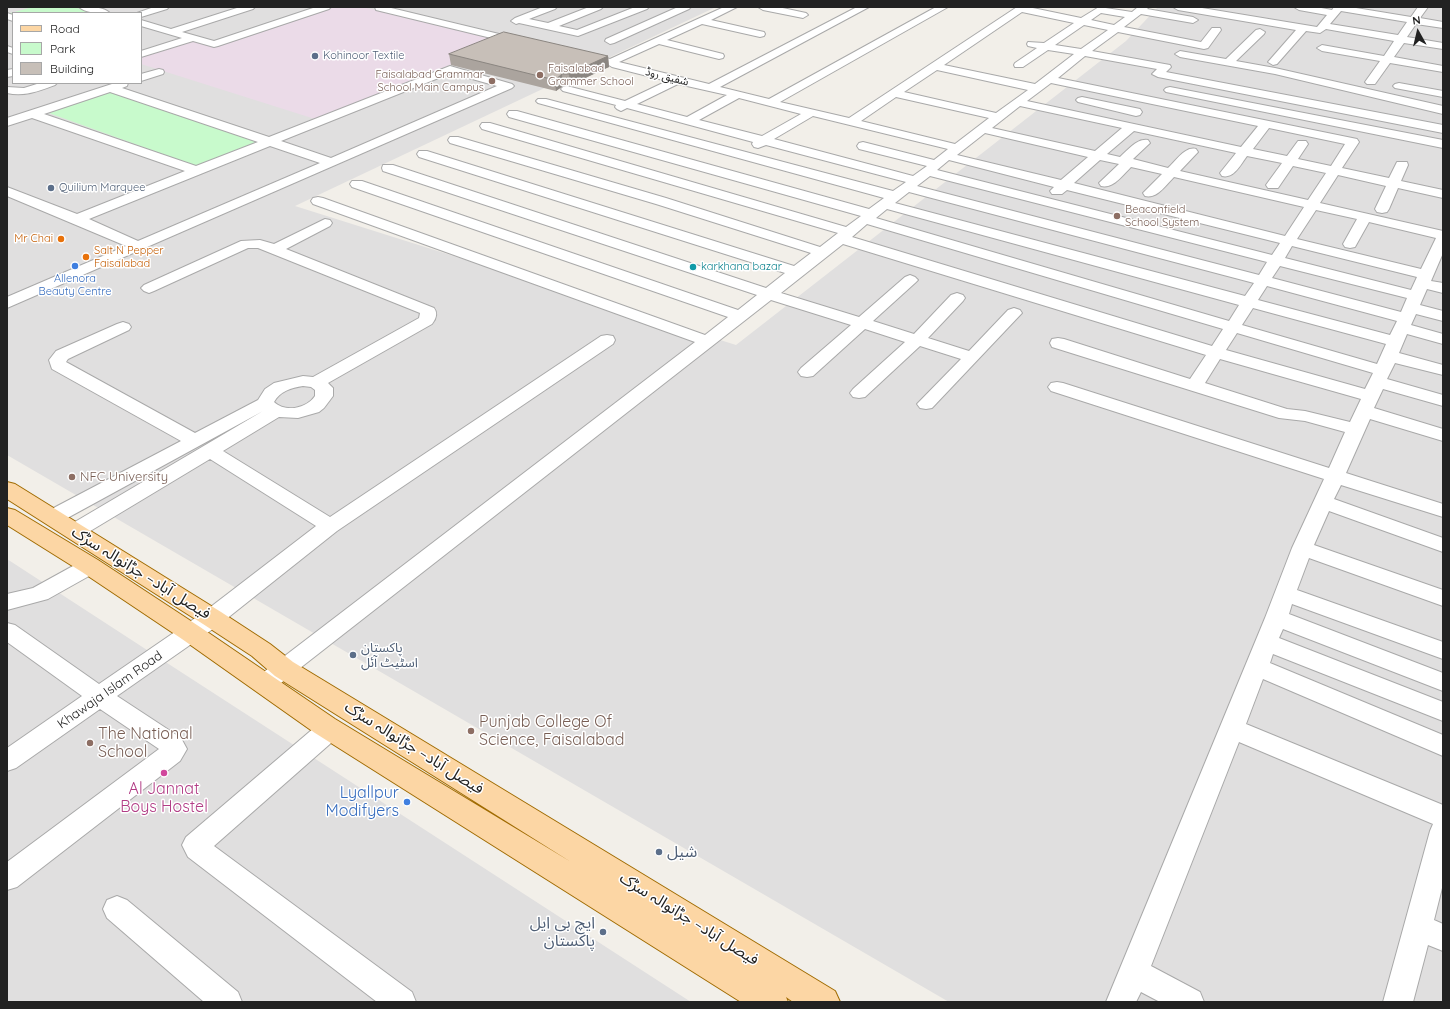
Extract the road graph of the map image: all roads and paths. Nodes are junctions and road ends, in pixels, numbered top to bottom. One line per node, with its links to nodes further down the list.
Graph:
1 (84, 7): 20 (street)
2 (164, 7): 23 (street)
3 (250, 7): 38 (street)
4 (326, 7): 44 (street)
5 (379, 7): 39 (street)
6 (552, 7): 28 (street)
7 (598, 7): 34 (street)
8 (644, 7): 40 (street)
9 (686, 7): 48 (street)
10 (732, 7): 21 (street)
11 (763, 7): 24 (street)
12 (864, 7): 84 (street)
13 (943, 7): 96 (street)
14 (1178, 7): 36 (street)
15 (1390, 7): 27 (street)
16 (1003, 8): 17 (street)
17 (1020, 9): 30 (street); 68 (street)
18 (707, 10): 21 (street)
19 (1139, 11): 30 (street); 33 (street); 35 (street)
20 (102, 12)
21 (720, 12): 29 (street)
22 (1297, 12): 25 (street)
23 (142, 14)
24 (803, 15)
25 (1332, 15): 27 (street); 36 (street); 47 (street)
26 (1443, 15): 27 (street)
27 (1416, 17): 32 (street); 42 (street); 47 (street)
28 (518, 20): 34 (street); 39 (street)
29 (700, 21): 41 (street); 49 (street)
30 (1084, 21): 35 (street); 53 (street)
31 (142, 23): 38 (street)
32 (1443, 25)
33 (1200, 26): 46 (street); 46 (street)
34 (548, 27): 40 (street)
35 (1117, 28): 46 (street); 58 (street)
36 (1303, 28): 45 (street)
37 (1245, 29): 62 (street)
38 (171, 32): 44 (street)
39 (484, 34): 50 (street)
40 (578, 34): 48 (street)
41 (760, 34)
42 (1443, 35)
43 (1281, 36): 45 (street)
44 (192, 38): 59 (street)
45 (1295, 38): 65 (street)
46 (1173, 39)
47 (1401, 39): 52 (street); 56 (street)
48 (610, 41): 54 (street)
49 (658, 41): 54 (street); 61 (street)
50 (529, 44)
51 (1032, 44): 53 (street)
52 (1443, 46)
53 (1048, 47): 58 (street); 67 (street)
54 (643, 48): 63 (street)
55 (1322, 48): 66 (street)
56 (1390, 48): 57 (street); 66 (street)
57 (1408, 51)
58 (1084, 53): 64 (street); 69 (street)
59 (142, 54)
60 (574, 54): 63 (street, شفیق روڈ)
61 (719, 56)
62 (1232, 59): 64 (street); 65 (street); 94 (street)
63 (611, 62): 75 (street, شفیق روڈ)
64 (1172, 62): 77 (street); 105 (street)
65 (1273, 62): 78 (street)
66 (1384, 64): 70 (street); 76 (street); 78 (street)
67 (1019, 65)
68 (935, 66): 87 (street); 89 (street)
69 (1062, 69): 72 (street); 74 (street)
70 (1443, 69)
71 (159, 72): 73 (street)
72 (1077, 72)
73 (142, 78)
74 (1048, 79): 87 (street); 104 (street)
75 (677, 80): 84 (street, شفیق روڈ); 98 (street)
76 (1443, 80)
77 (1149, 81)
78 (1371, 82): 94 (street)
79 (48, 84): 88 (street)
80 (124, 84): 83 (street)
81 (1386, 84): 92 (street)
82 (1284, 85): 94 (street)
83 (110, 88): 102 (street); 121 (street)
84 (710, 88): 91 (street, شفیق روڈ)
85 (1160, 88): 116 (street)
86 (567, 89): 98 (street)
87 (1035, 89): 90 (street); 97 (street)
88 (7, 90)
89 (894, 93): 108 (street); 111 (street)
90 (1048, 93)
91 (738, 94): 96 (street, شفیق روڈ); 109 (street)
92 (1443, 94)
93 (1070, 98): 101 (street)
94 (1376, 98): 99 (street); 105 (street); 106 (street)
95 (542, 101): 107 (street)
96 (771, 102): 100 (street, شفیق روڈ)
97 (1017, 102): 108 (street); 114 (street)
98 (626, 105): 107 (street); 109 (street)
99 (1443, 110)
100 (812, 112): 111 (street, شفیق روڈ); 120 (street)
101 (1136, 112)
102 (33, 114): 110 (street); 140 (street)
103 (513, 114): 118 (street)
104 (1224, 115): 112 (street); 127 (street)
105 (1371, 115): 116 (street); 117 (street)
106 (1443, 116)
107 (601, 117): 118 (street); 130 (street)
108 (998, 117): 115 (street)
109 (688, 121): 120 (street)
110 (7, 122)
111 (851, 122): 147 (street, شفیق روڈ)
112 (1266, 124): 128 (street); 139 (street)
113 (486, 126): 122 (street)
114 (1131, 127): 127 (street); 131 (street)
115 (982, 129): 131 (street); 147 (street)
116 (1367, 129): 125 (street)
117 (1443, 129)
118 (574, 131): 122 (street); 138 (street)
119 (454, 140): 132 (street)
120 (764, 140): 130 (street); 147 (street)
121 (271, 141): 134 (street); 134 (street); 140 (street)
122 (548, 144): 132 (street); 149 (street)
123 (1144, 144): 135 (street)
124 (1302, 144): 133 (street)
125 (1443, 144)
126 (863, 146): 147 (street)
127 (1195, 147): 128 (street); 141 (street)
128 (1244, 151): 133 (street); 142 (street)
129 (423, 154): 143 (street)
130 (740, 154): 138 (street); 147 (street)
131 (1098, 155): 135 (street); 150 (street)
132 (517, 159): 143 (street); 157 (street)
133 (1290, 161): 139 (street); 151 (street)
134 (331, 162): 175 (street)
135 (1126, 162): 141 (street); 144 (street)
136 (1402, 165): 145 (street)
137 (388, 168): 148 (street)
138 (714, 170): 147 (street); 149 (street)
139 (1334, 170): 145 (street); 160 (street)
140 (197, 171): 165 (street)
141 (1171, 172): 153 (street); 160 (street)
142 (1227, 173)
143 (487, 174): 148 (street); 166 (street)
144 (1106, 183)
145 (1394, 183): 154 (street); 162 (street)
146 (357, 184): 156 (street)
147 (910, 184): 150 (street); 158 (street); 164 (street); 169 (street); 170 (street); 180 (street)
148 (465, 185): 156 (street); 173 (street)
149 (688, 185): 157 (street); 169 (street)
150 (1064, 185): 158 (street); 171 (street)
151 (1273, 185)
152 (7, 191): 165 (street)
153 (1150, 193)
154 (1443, 194)
155 (318, 201): 167 (street)
156 (433, 201): 167 (street); 177 (street)
157 (661, 201): 166 (street); 178 (street)
158 (1045, 201): 164 (street); 181 (street)
159 (7, 204): 179 (street)
160 (1312, 204): 163 (street); 171 (street)
161 (1194, 206): 171 (street)
162 (1382, 209)
163 (1365, 217): 172 (street); 174 (street)
164 (1025, 218): 170 (street); 186 (street)
165 (77, 219): 175 (street)
166 (630, 219): 173 (street); 183 (street)
167 (395, 220): 182 (street)
168 (325, 223): 176 (street)
169 (844, 235): 178 (street); 184 (street)
170 (1005, 236): 180 (street); 191 (street)
171 (1292, 236): 174 (street); 181 (street); 197 (street)
172 (1443, 236): 197 (street)
173 (599, 238): 177 (street); 189 (street)
174 (1350, 244): 197 (street)
175 (138, 246): 179 (street)
176 (274, 250): 187 (street); 209 (street)
177 (578, 250): 182 (street); 194 (street)
178 (822, 252): 183 (street)
179 (122, 253): 192 (street)
180 (984, 254): 184 (street); 198 (street)
181 (1275, 260): 186 (street); 197 (street)
182 (541, 272): 203 (street)
183 (796, 272): 189 (street)
184 (960, 274): 205 (street)
185 (910, 280): 196 (street)
186 (1262, 281): 191 (street); 197 (street)
187 (149, 288)
188 (1443, 288): 197 (street)
189 (769, 294): 194 (street); 196 (street)
190 (958, 298): 202 (street)
191 (1248, 302): 197 (street); 198 (street)
192 (7, 303)
193 (1014, 313): 206 (street)
194 (740, 316): 203 (street)
195 (1443, 316): 197 (street)
196 (864, 323): 202 (street); 208 (street)
197 (1404, 324): 198 (street); 200 (street); 205 (street); 207 (street); 213 (street); 216 (street); 217 (street)
198 (1232, 327): 205 (street)
199 (123, 328): 218 (street)
200 (1443, 339)
201 (607, 340): 225 (street, Khawaja Islam Road)
202 (917, 340): 206 (street); 212 (street)
203 (707, 342): 238 (street)
204 (1058, 343): 210 (street)
205 (1215, 352): 210 (street)
206 (972, 357): 214 (street)
207 (1443, 370)
208 (807, 372)
209 (316, 383): 215 (street); 215 (street)
210 (1194, 386): 216 (street)
211 (1057, 387): 219 (street)
212 (859, 393)
213 (1443, 401)
214 (926, 404)
215 (270, 407): 218 (street)
216 (1356, 429): 219 (street)
217 (1443, 435)
218 (202, 446): 224 (street); 224 (street); 225 (street)
219 (1335, 476): 221 (street); 222 (street)
220 (7, 489): 224 (main road, فیصل آباد– جڑانوالہ سڑک)
221 (1323, 502): 226 (street); 227 (street)
222 (1443, 511)
223 (7, 515): 228 (main road, فیصل آباد– جڑانوالہ سڑک)
224 (64, 524): 233 (main road, فیصل آباد– جڑانوالہ سڑک)
225 (330, 526): 233 (street, Khawaja Islam Road)
226 (1443, 545)
227 (1302, 548): 229 (street); 230 (street)
228 (90, 566): 231 (street); 233 (main road, فیصل آباد– جڑانوالہ سڑک)
229 (1286, 594): 232 (street); 236 (street)
230 (1443, 598)
231 (7, 602)
232 (1276, 618): 235 (street); 239 (street)
233 (202, 626): 238 (main road, فیصل آباد– جڑانوالہ سڑک); 240 (street, Khawaja Islam Road)
234 (7, 631): 240 (street)
235 (1267, 642): 237 (street); 241 (street)
236 (1443, 651)
237 (1256, 667): 243 (street); 244 (street)
238 (274, 676): 242 (main road, فیصل آباد– جڑانوالہ سڑک); 255 (main road, فیصل آباد– جڑانوالہ سڑک)
239 (1443, 682)
240 (100, 696): 245 (street, Khawaja Islam Road); 248 (street)
241 (1443, 712)
242 (330, 729): 253 (street); 254 (main road, فیصل آباد– جڑانوالہ سڑک)
243 (1232, 729): 246 (street); 251 (street)
244 (1443, 746)
245 (7, 761)
246 (1443, 817)
247 (1443, 831): 250 (street)
248 (7, 878)
249 (117, 909): 252 (street)
250 (1431, 932): 258 (street)
251 (1134, 972): 256 (street); 257 (street)
252 (227, 1002)
253 (401, 1002)
254 (771, 1002)
255 (823, 1002)
256 (1121, 1002)
257 (1189, 1002)
258 (1398, 1002)

